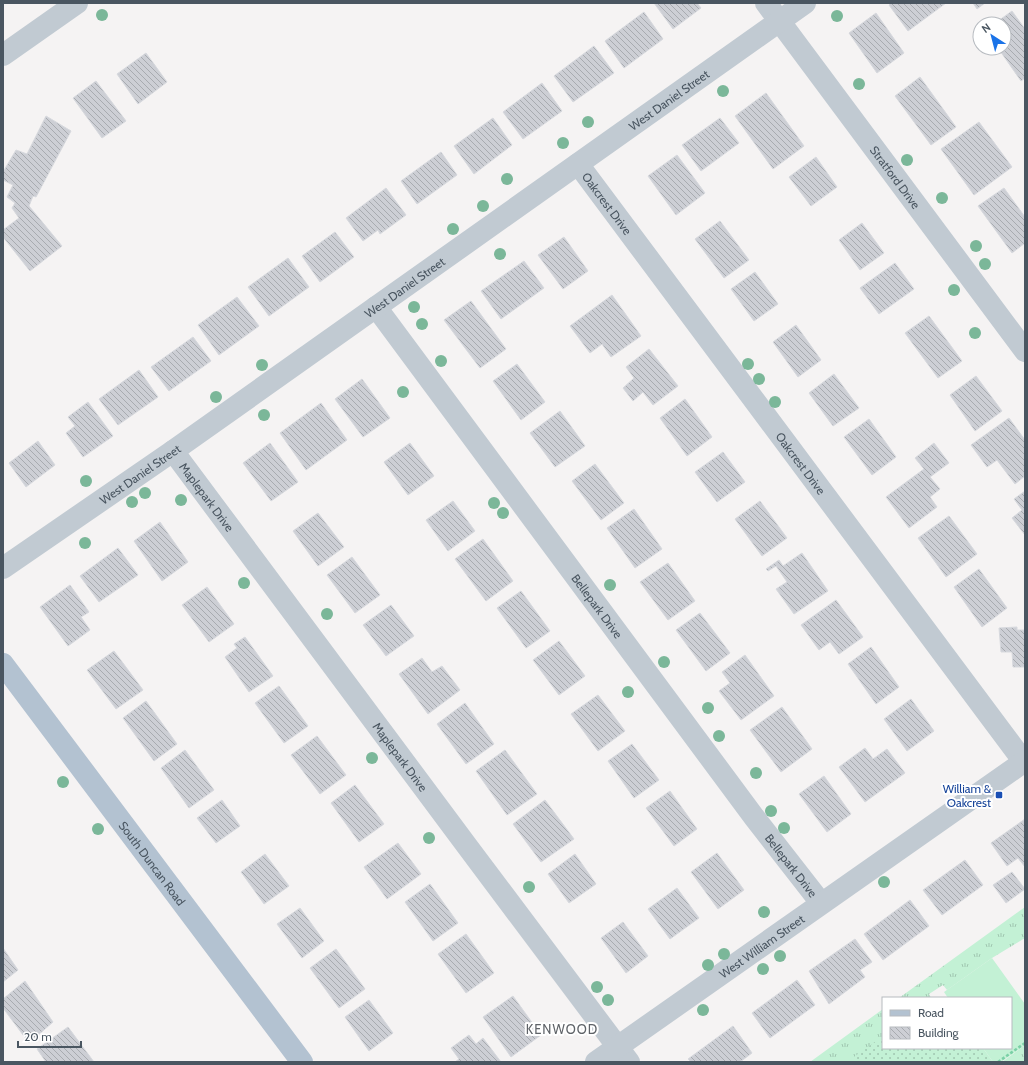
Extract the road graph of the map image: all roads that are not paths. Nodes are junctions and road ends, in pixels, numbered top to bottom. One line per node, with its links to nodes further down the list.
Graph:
1 (766, 3): 4 (street, Stratford Drive)
2 (805, 3): 4 (street, West Daniel Street)
3 (74, 4): 5 (street)
4 (779, 21): 6 (street, West Daniel Street); 8 (street, Stratford Drive)
5 (3, 55)
6 (578, 164): 7 (street, West Daniel Street); 12 (street, Oakcrest Drive)
7 (376, 307): 9 (street, West Daniel Street); 13 (street, Bellepark Drive)
8 (1025, 351)
9 (174, 451): 10 (street, West Daniel Street); 14 (street, Maplepark Drive)
10 (3, 568)
11 (3, 664): 15 (main road, South Duncan Road)
12 (1024, 761): 13 (street, West William Street)
13 (821, 903): 14 (street, West William Street)
14 (623, 1054): 16 (street, West William Street)
15 (302, 1062)
16 (596, 1062)

